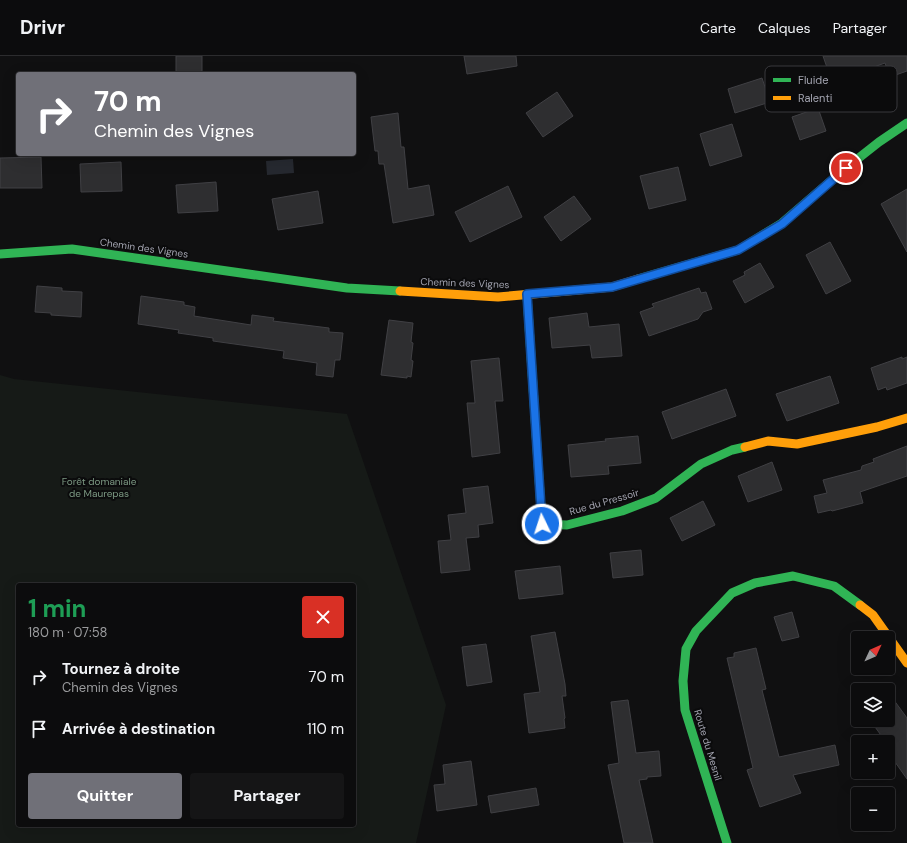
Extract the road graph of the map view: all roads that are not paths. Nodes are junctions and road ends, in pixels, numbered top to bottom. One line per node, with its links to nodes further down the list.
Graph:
1 (907, 123): 3 (street, Chemin des Vignes)
2 (0, 254): 3 (street, Chemin des Vignes)
3 (527, 294): 4 (street, Rue du Pressoir)
4 (907, 418)
5 (907, 663): 6 (street, Route du Mesnil)
6 (727, 843)

